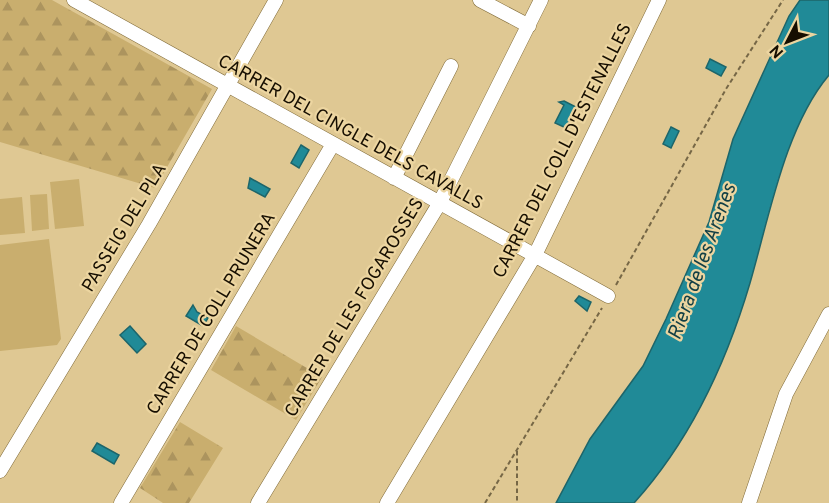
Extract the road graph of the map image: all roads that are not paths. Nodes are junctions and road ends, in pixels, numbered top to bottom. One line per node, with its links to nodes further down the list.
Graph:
1 (74, 0): 8 (street, CARRER DEL CINGLE DELS CAVALLS)
2 (276, 0): 8 (street, PASSEIG DEL PLA)
3 (480, 0): 6 (street)
4 (541, 0): 6 (street, CARRER DE LES FOGAROSSES)
5 (659, 0): 12 (street, CARRER DEL COLL D'ESTENALLES)
6 (529, 26): 11 (street, CARRER DE LES FOGAROSSES)
7 (451, 66): 10 (street)
8 (229, 87): 9 (street, CARRER DEL CINGLE DELS CAVALLS); 15 (street, PASSEIG DEL PLA)
9 (333, 144): 10 (street, CARRER DEL CINGLE DELS CAVALLS); 16 (street, CARRER DE COLL PRUNERA)
10 (394, 178): 11 (street, CARRER DEL CINGLE DELS CAVALLS)
11 (440, 204): 12 (street, CARRER DEL CINGLE DELS CAVALLS); 17 (street, CARRER DE LES FOGAROSSES)
12 (535, 255): 13 (street, CARRER DEL CINGLE DELS CAVALLS); 18 (street, CARRER DEL COLL D'ESTENALLES)
13 (608, 296)
14 (829, 314): 19 (street)
15 (0, 471)
16 (121, 503)
17 (258, 503)
18 (387, 503)
19 (749, 503)

